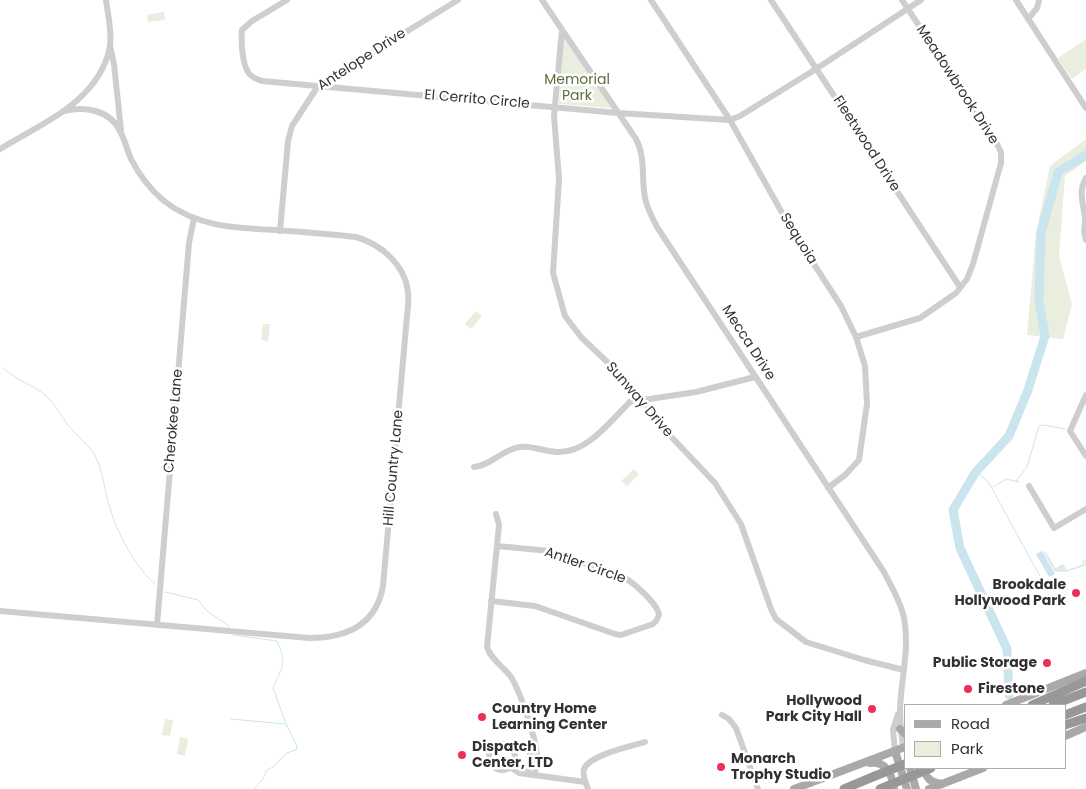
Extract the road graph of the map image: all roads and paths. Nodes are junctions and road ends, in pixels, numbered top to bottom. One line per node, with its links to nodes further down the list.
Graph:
1 (106, 0): 14 (street)
2 (287, 0): 16 (street, El Cerrito Circle)
3 (458, 0): 16 (street, Antelope Drive)
4 (542, 0): 13 (street, Mecca Drive)
5 (651, 0): 21 (street, Sequoia)
6 (771, 0): 15 (street, Fleetwood Drive)
7 (902, 0): 11 (street, Meadowbrook Drive)
8 (921, 0): 11 (street)
9 (1016, 0): 12 (street)
10 (1039, 0): 12 (street)
11 (907, 9): 15 (street); 29 (street, Meadowbrook Drive)
12 (1028, 20): 18 (street)
13 (562, 30): 17 (street, Sunway Drive); 20 (street, Mecca Drive)
14 (110, 46): 19 (street); 22 (street, Hill Country Lane)
15 (816, 69): 21 (street); 29 (street, Fleetwood Drive)
16 (318, 86): 17 (street, El Cerrito Circle); 27 (street, Antelope Drive)
17 (555, 107): 20 (street, El Cerrito Circle); 33 (street, Sunway Drive)
18 (1086, 108)
19 (64, 111): 22 (street, Hill Country Lane); 23 (street)
20 (618, 113): 21 (street, El Cerrito Circle); 31 (street, Mecca Drive)
21 (730, 120): 30 (street, Sequoia)
22 (124, 139): 25 (street, Hill Country Lane)
23 (0, 149)
24 (1086, 178): 26 (street)
25 (194, 218): 27 (street, Hill Country Lane); 43 (street, Cherokee Lane)
26 (1086, 218): 28 (street)
27 (280, 230): 43 (street, Hill Country Lane)
28 (1086, 240)
29 (960, 288): 30 (street, Meadowbrook Drive)
30 (856, 337): 37 (street, Sequoia)
31 (755, 378): 33 (street); 37 (street, Mecca Drive)
32 (1086, 395): 34 (street)
33 (643, 400): 35 (street); 44 (street, Sunway Drive)
34 (1086, 456)
35 (474, 467)
36 (1029, 486): 38 (street)
37 (828, 488): 44 (street, Mecca Drive)
38 (1086, 509)
39 (496, 514): 40 (street)
40 (497, 546): 41 (street); 41 (street, Antler Circle)
41 (492, 601): 70 (street)
42 (0, 611): 43 (street, Hill Country Lane)
43 (157, 625)
44 (904, 670): 52 (street, Mecca Drive)
45 (1086, 673): 48 (main road)
46 (1086, 681): 49 (highway)
47 (1086, 692): 50 (highway)
48 (1008, 704)
49 (1034, 704)
50 (1056, 704)
51 (1086, 707): 54 (highway)
52 (900, 708): 58 (street, Mecca Drive); 62 (street, Mecca Drive)
53 (722, 715): 74 (street)
54 (1066, 715)
55 (1086, 718): 56 (highway)
56 (1066, 725)
57 (1086, 727): 59 (main road)
58 (902, 732): 61 (street, Mecca Drive)
59 (1066, 736)
60 (646, 742): 71 (street)
61 (904, 749): 62 (main road)
62 (894, 751): 63 (main road); 79 (main road)
63 (863, 764): 75 (main road); 78 (main road)
64 (904, 764): 76 (highway, bridge)
65 (510, 767): 65 (street); 70 (street)
66 (910, 769): 80 (main road)
67 (923, 769): 72 (main road)
68 (929, 769): 77 (highway, bridge)
69 (980, 769): 72 (main road)
70 (531, 775): 71 (street)
71 (585, 782): 73 (street)
72 (943, 784): 81 (main road); 82 (main road)
73 (588, 789)
74 (758, 789)
75 (794, 789)
76 (844, 789)
77 (880, 789)
78 (894, 789)
79 (907, 789)
80 (916, 789)
81 (929, 789)
82 (935, 789)

